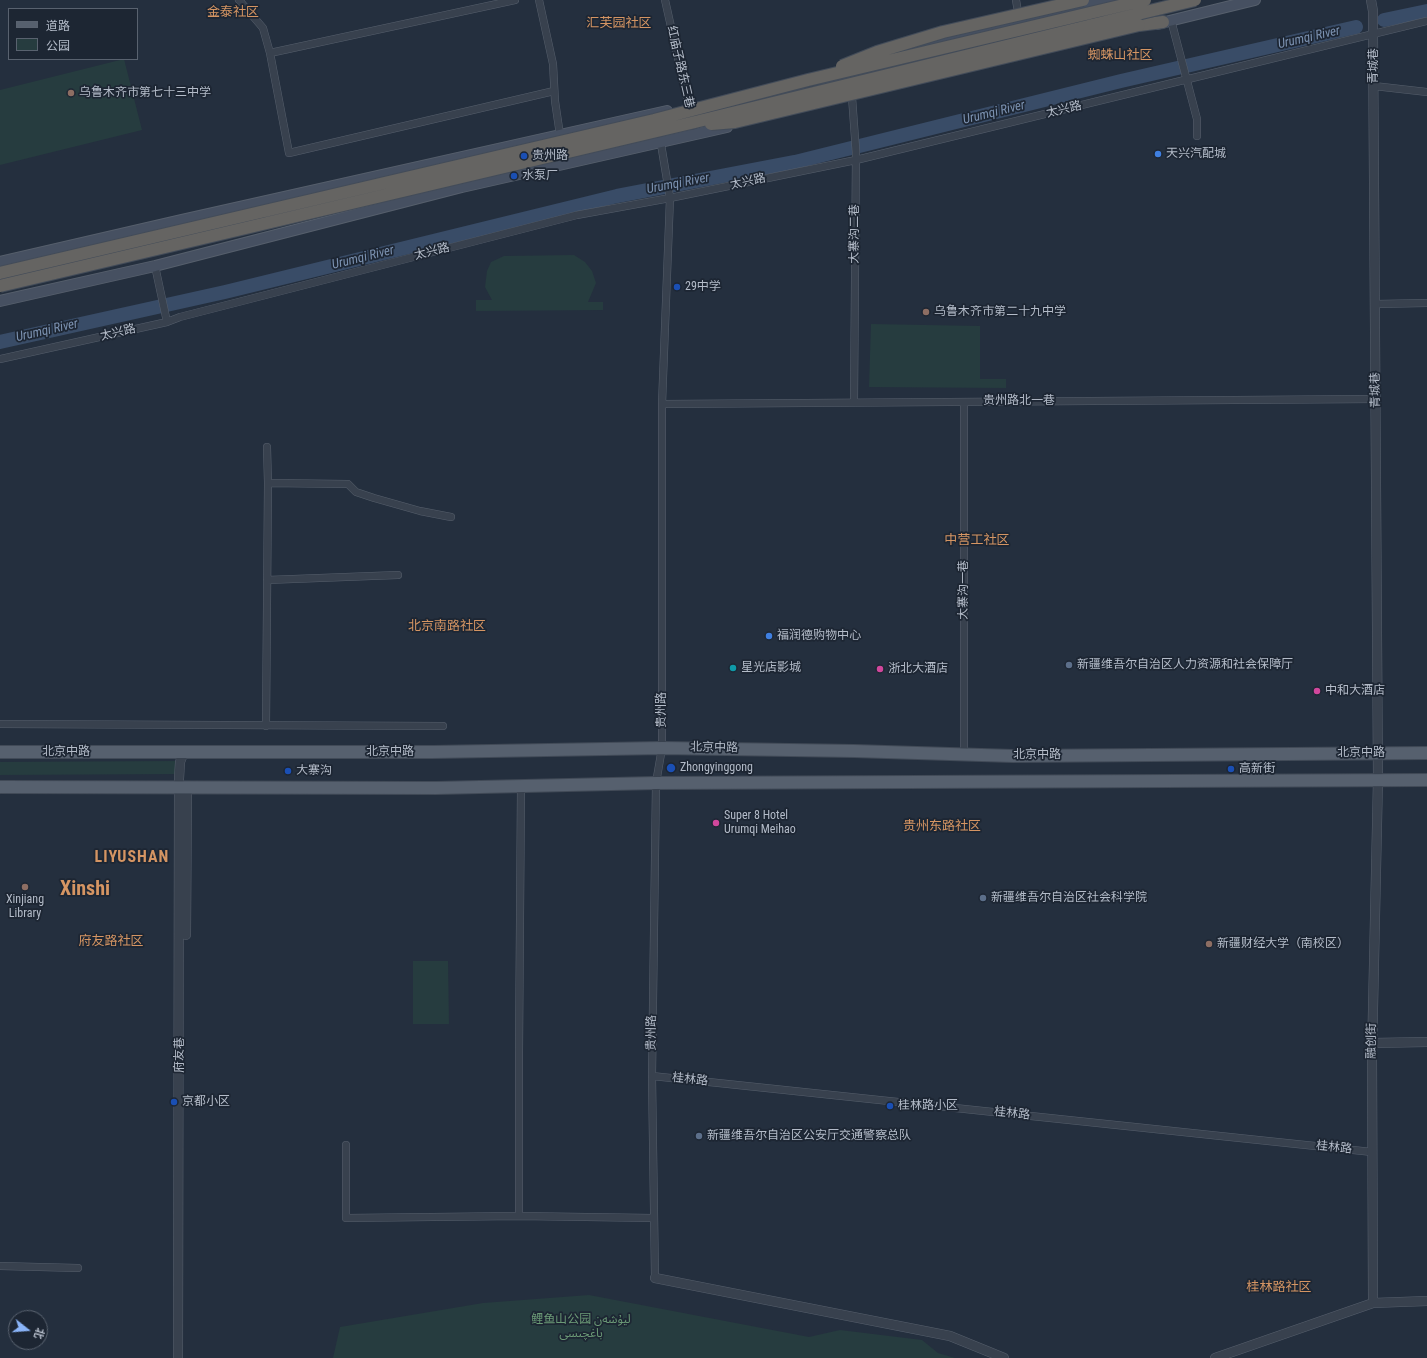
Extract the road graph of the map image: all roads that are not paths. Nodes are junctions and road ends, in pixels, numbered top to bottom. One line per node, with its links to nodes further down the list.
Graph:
1 (239, 0): 16 (street)
2 (515, 0): 16 (street)
3 (540, 0): 21 (street)
4 (664, 0): 24 (street, 红庙子路东三巷)
5 (1016, 0): 12 (street)
6 (1083, 0): 19 (highway, bridge)
7 (1110, 0): 12 (main road)
8 (1145, 0): 19 (highway, bridge)
9 (1194, 0): 26 (highway, bridge)
10 (1254, 0): 13 (main road)
11 (1371, 0): 15 (street, 青城巷)
12 (1020, 21): 17 (main road)
13 (1167, 21): 18 (street); 23 (main road); 26 (highway, bridge)
14 (1427, 21): 15 (street, 太兴路)
15 (1373, 34): 18 (street, 太兴路); 20 (street, 青城巷)
16 (270, 53): 21 (street)
17 (847, 67): 23 (street, 大寨沟二巷); 24 (main road)
18 (1186, 78): 29 (street); 31 (street, 太兴路)
19 (808, 80): 35 (highway, bridge)
20 (1374, 86): 22 (street); 39 (street, 青城巷)
21 (554, 91): 28 (street)
22 (1427, 92)
23 (852, 97): 27 (main road); 31 (street, 大寨沟二巷)
24 (688, 106): 25 (main road); 27 (street, 红庙子路东三巷)
25 (655, 114): 28 (main road); 30 (street, 贵州路)
26 (690, 123): 36 (highway, bridge)
27 (695, 134): 30 (main road)
28 (560, 135): 33 (main road)
29 (1197, 136)
30 (660, 142): 32 (street, 贵州路); 34 (main road)
31 (856, 160): 32 (street, 太兴路); 43 (street, 大寨沟二巷)
32 (670, 196): 40 (street, 太兴路); 45 (street, 贵州路)
33 (0, 262)
34 (155, 266): 37 (main road); 40 (street)
35 (0, 273)
36 (0, 286)
37 (0, 302)
38 (1427, 303): 39 (street)
39 (1375, 304): 42 (street, 青城巷)
40 (166, 319): 41 (street, 太兴路)
41 (0, 359)
42 (1376, 399): 44 (street, 贵州路北一巷); 57 (street, 青城巷)
43 (854, 402): 44 (street, 贵州路北一巷); 45 (street, 贵州路北一巷)
44 (964, 402): 59 (street, 大寨沟一巷)
45 (662, 404): 54 (street, 贵州路)
46 (267, 447): 47 (street)
47 (268, 483): 48 (street); 50 (street)
48 (452, 517)
49 (398, 575): 50 (street)
50 (267, 580): 52 (street)
51 (0, 724): 52 (street)
52 (266, 726): 53 (street)
53 (443, 726)
54 (662, 748): 56 (main road, 北京中路); 59 (main road, 北京中路); 62 (street, 贵州路)
55 (0, 752): 56 (main road, 北京中路)
56 (184, 752): 65 (street, 府友巷)
57 (1377, 753): 58 (main road, 北京中路); 59 (main road, 北京中路); 60 (street, 青城巷)
58 (1427, 753)
59 (964, 755)
60 (1378, 779): 61 (main road); 62 (main road); 67 (street, 融创街)
61 (1427, 780)
62 (656, 783): 63 (main road); 68 (street, 贵州路)
63 (521, 786): 65 (main road); 71 (street)
64 (0, 787): 65 (main road)
65 (183, 788): 78 (street, 府友巷); 79 (street, 府友巷)
66 (1427, 1042): 67 (street)
67 (1372, 1043): 70 (street, 融创街)
68 (652, 1076): 70 (street, 桂林路); 72 (street, 贵州路)
69 (346, 1145): 71 (street)
70 (1372, 1152): 77 (street, 融创街)
71 (519, 1216): 72 (street)
72 (653, 1218): 75 (street, 贵州路)
73 (0, 1266): 74 (street)
74 (78, 1268)
75 (655, 1278): 80 (street)
76 (1427, 1301): 77 (street)
77 (1373, 1303): 81 (street)
78 (178, 1358)
79 (184, 1358)
80 (1004, 1358)
81 (1215, 1358)

